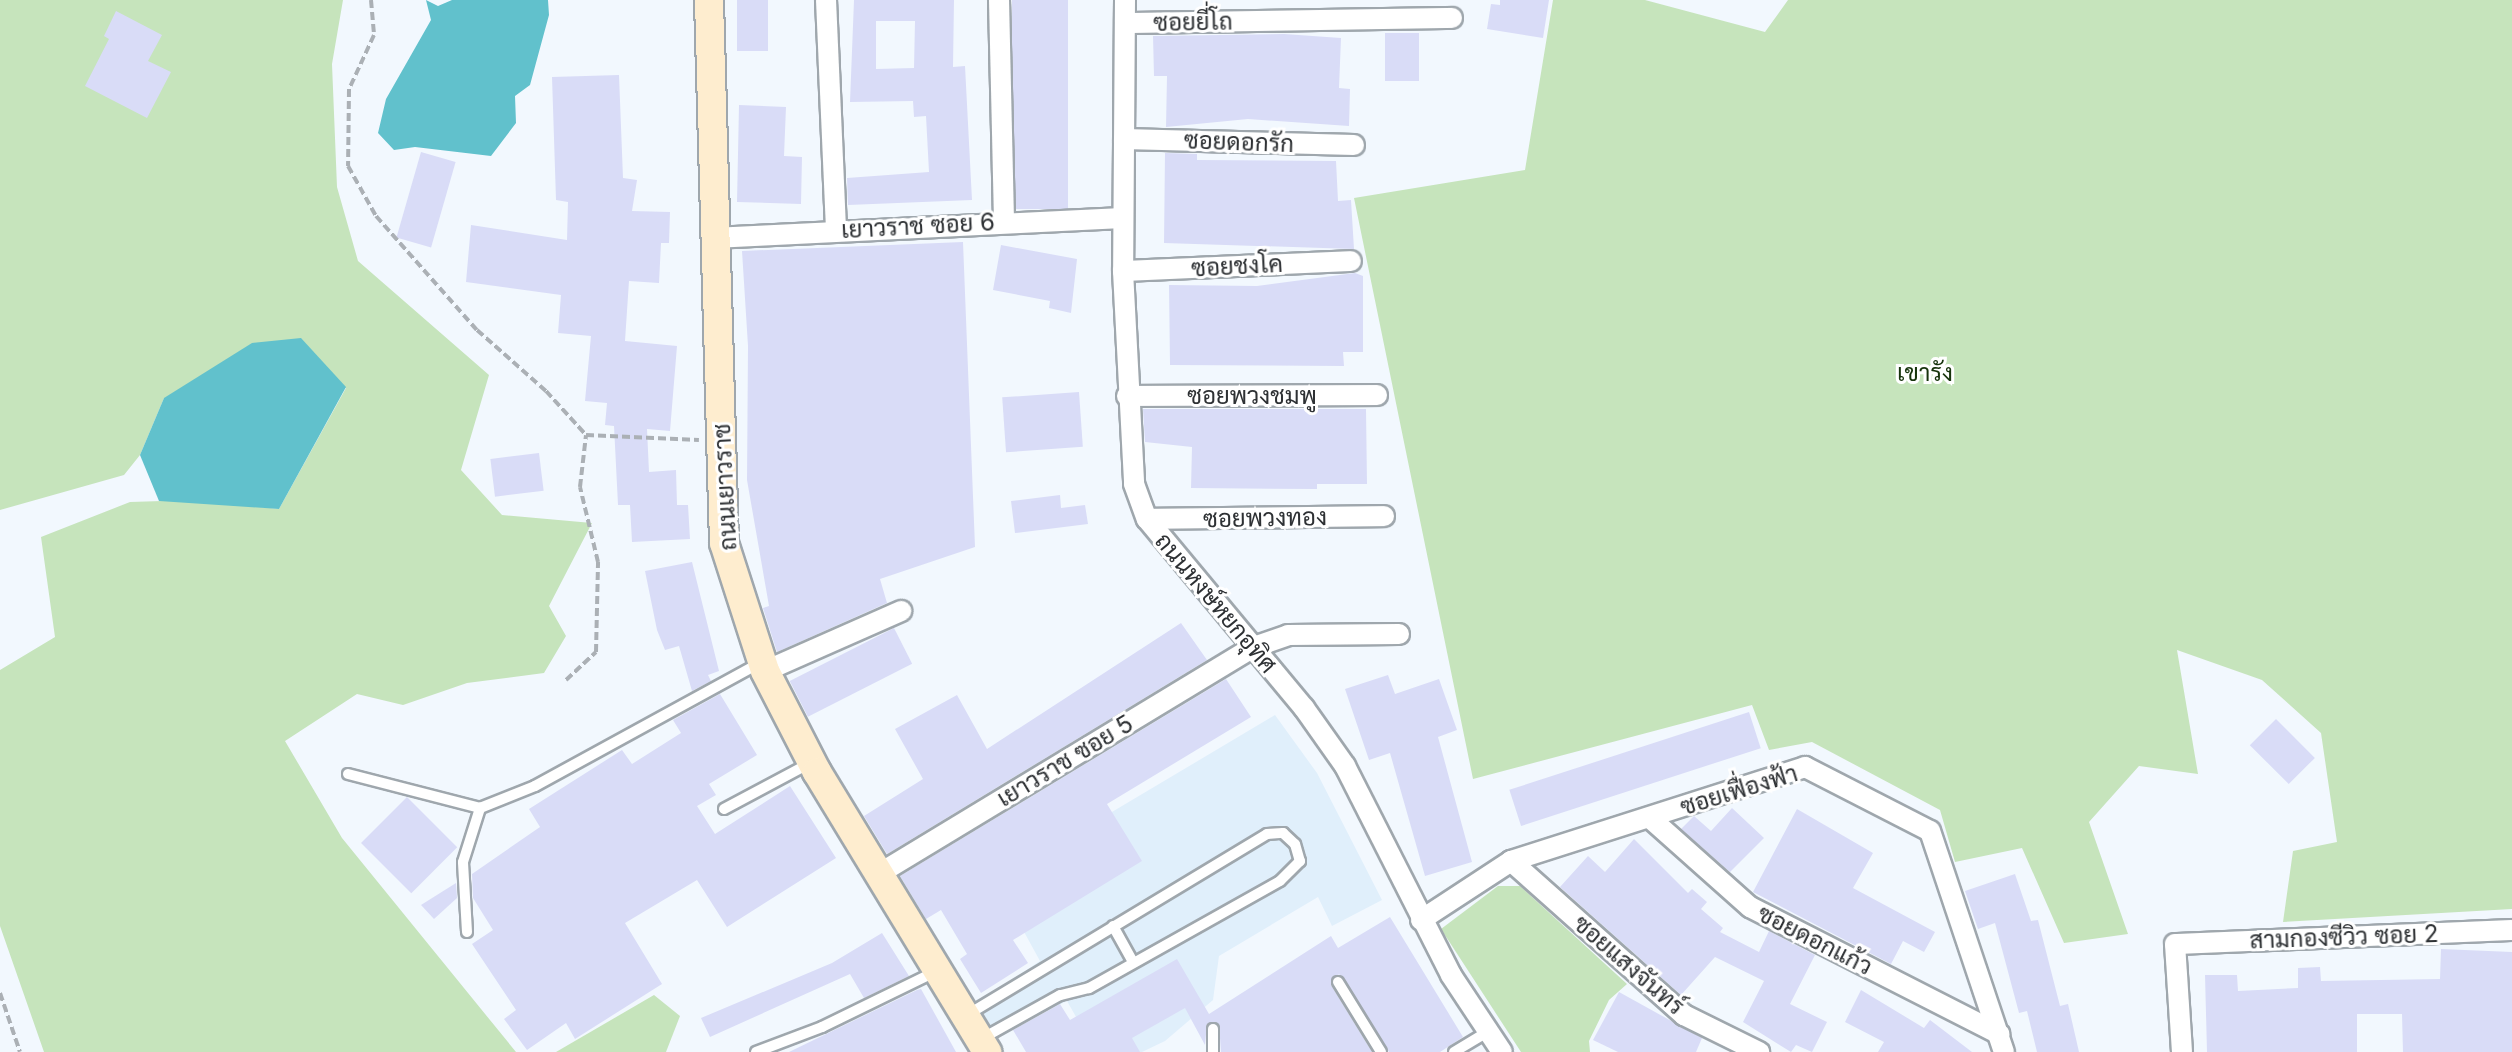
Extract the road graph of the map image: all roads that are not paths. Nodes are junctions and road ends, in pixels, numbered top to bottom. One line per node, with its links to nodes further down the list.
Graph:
1 (709, 0): 12 (main road, ถนนเยาวราช)
2 (826, 0): 11 (street)
3 (999, 0): 10 (street)
4 (1125, 0): 6 (street, ถนนหงษ์หยกอุทิศ)
5 (1452, 18): 6 (street, ซอยยี่โถ)
6 (1125, 23): 7 (street, ถนนหงษ์หยกอุทิศ)
7 (1124, 139): 8 (street, ซอยดอกรัก); 9 (street, ถนนหงษ์หยกอุทิศ)
8 (1354, 145)
9 (1123, 218): 10 (street, เยาวราช ซอย 6); 14 (street, ถนนหงษ์หยกอุทิศ)
10 (1004, 221): 11 (street, เยาวราช ซอย 6)
11 (836, 231): 12 (street, เยาวราช ซอย 6)
12 (713, 238): 22 (main road, ถนนเยาวราช)
13 (1351, 261): 14 (street, ซอยชงโค)
14 (1123, 271): 16 (street, ถนนหงษ์หยกอุทิศ)
15 (1377, 395): 16 (street, ซอยพวงชมพู)
16 (1127, 396): 18 (street, ถนนหงษ์หยกอุทิศ)
17 (1384, 516): 18 (street, ซอยพวงทอง)
18 (1147, 519): 21 (street, ถนนหงษ์หยกอุทิศ)
19 (901, 611): 22 (street)
20 (1399, 634): 21 (street, เยาวราช ซอย 5)
21 (1254, 647): 29 (street, เยาวราช ซอย 5); 30 (street, ถนนหงษ์หยกอุทิศ)
22 (764, 666): 23 (main road, ถนนเยาวราช); 25 (lane)
23 (812, 762): 26 (lane); 29 (main road, ถนนเยาวราช)
24 (348, 774): 25 (lane)
25 (480, 808): 33 (lane)
26 (724, 809)
27 (1650, 818): 28 (street, ซอยเฟื่องฟ้า); 40 (street, ซอยดอกแก้ว); 40 (street, ซอยเฟื่องฟ้า)
28 (1511, 861): 30 (street, ซอยเฟื่องฟ้า); 46 (street, ซอยแสงจันทร์)
29 (877, 875): 35 (main road, ถนนเยาวราช)
30 (1421, 920): 38 (street, ถนนหงษ์หยกอุทิศ)
31 (1113, 926): 34 (lane); 34 (lane); 39 (lane)
32 (2512, 930): 47 (street, สามกองซีวิว ซอย 2)
33 (467, 932)
34 (1133, 962): 39 (lane)
35 (936, 971): 39 (main road, ถนนเยาวราช); 41 (lane)
36 (1338, 982): 43 (lane)
37 (1213, 1029): 42 (lane)
38 (1489, 1031): 44 (lane); 45 (street, ถนนหงษ์หยกอุทิศ)
39 (977, 1036)
40 (2001, 1043)
41 (756, 1052)
42 (1213, 1052)
43 (1381, 1052)
44 (1454, 1052)
45 (1502, 1052)
46 (1759, 1052)
47 (2182, 1052)

